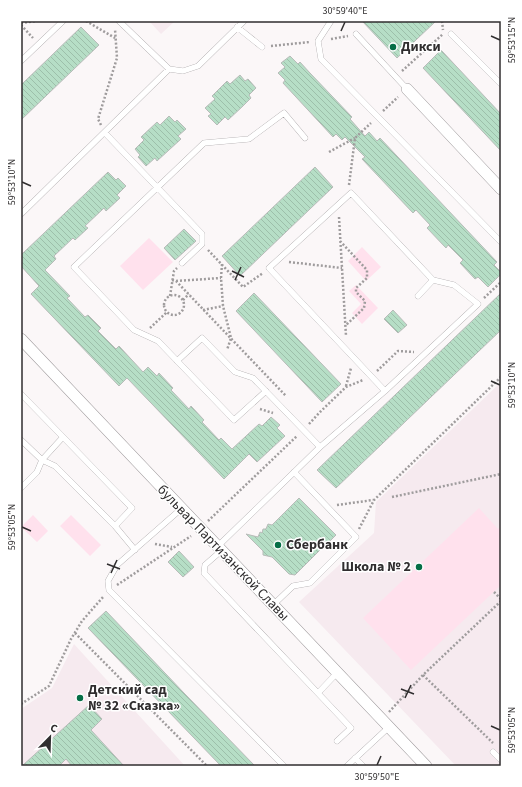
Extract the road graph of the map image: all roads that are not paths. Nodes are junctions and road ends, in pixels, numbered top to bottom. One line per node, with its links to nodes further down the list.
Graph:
1 (63, 21): 9 (lane)
2 (119, 21): 10 (lane)
3 (244, 21): 5 (lane)
4 (331, 21): 18 (lane)
5 (237, 27): 8 (lane); 10 (lane)
6 (356, 34): 12 (lane)
7 (451, 34): 11 (lane)
8 (262, 47)
9 (21, 61)
10 (169, 70): 13 (lane)
11 (501, 84)
12 (407, 89): 16 (street)
13 (105, 133): 15 (lane); 17 (lane)
14 (305, 138): 15 (lane)
15 (158, 187): 19 (lane); 23 (lane)
16 (500, 187)
17 (21, 214)
18 (501, 242)
19 (182, 263)
20 (433, 280): 21 (lane); 25 (lane); 25 (lane)
21 (418, 296)
22 (21, 339): 33 (street, бульвар Партизанской Славы)
23 (177, 361): 24 (lane); 24 (lane)
24 (266, 391): 29 (lane)
25 (385, 391): 29 (lane)
26 (21, 394): 27 (lane)
27 (63, 437): 30 (lane); 34 (lane)
28 (21, 440): 30 (lane)
29 (320, 447): 31 (lane)
30 (42, 460): 32 (lane); 34 (lane)
31 (294, 472): 35 (lane); 37 (lane)
32 (21, 488)
33 (181, 509): 35 (street, бульвар Партизанской Славы); 36 (lane)
34 (115, 526): 36 (lane)
35 (219, 549): 37 (street, бульвар Партизанской Славы); 39 (lane)
36 (135, 550): 45 (lane)
37 (273, 605): 38 (street, бульвар Партизанской Славы)
38 (337, 673): 39 (lane); 40 (street, бульвар Партизанской Славы)
39 (318, 692): 41 (lane)
40 (385, 723): 43 (lane); 48 (street, бульвар Партизанской Славы)
41 (338, 741)
42 (493, 752): 44 (lane)
43 (355, 758): 46 (lane); 47 (lane)
44 (501, 760)
45 (284, 766)
46 (347, 766)
47 (363, 766)
48 (426, 766)

